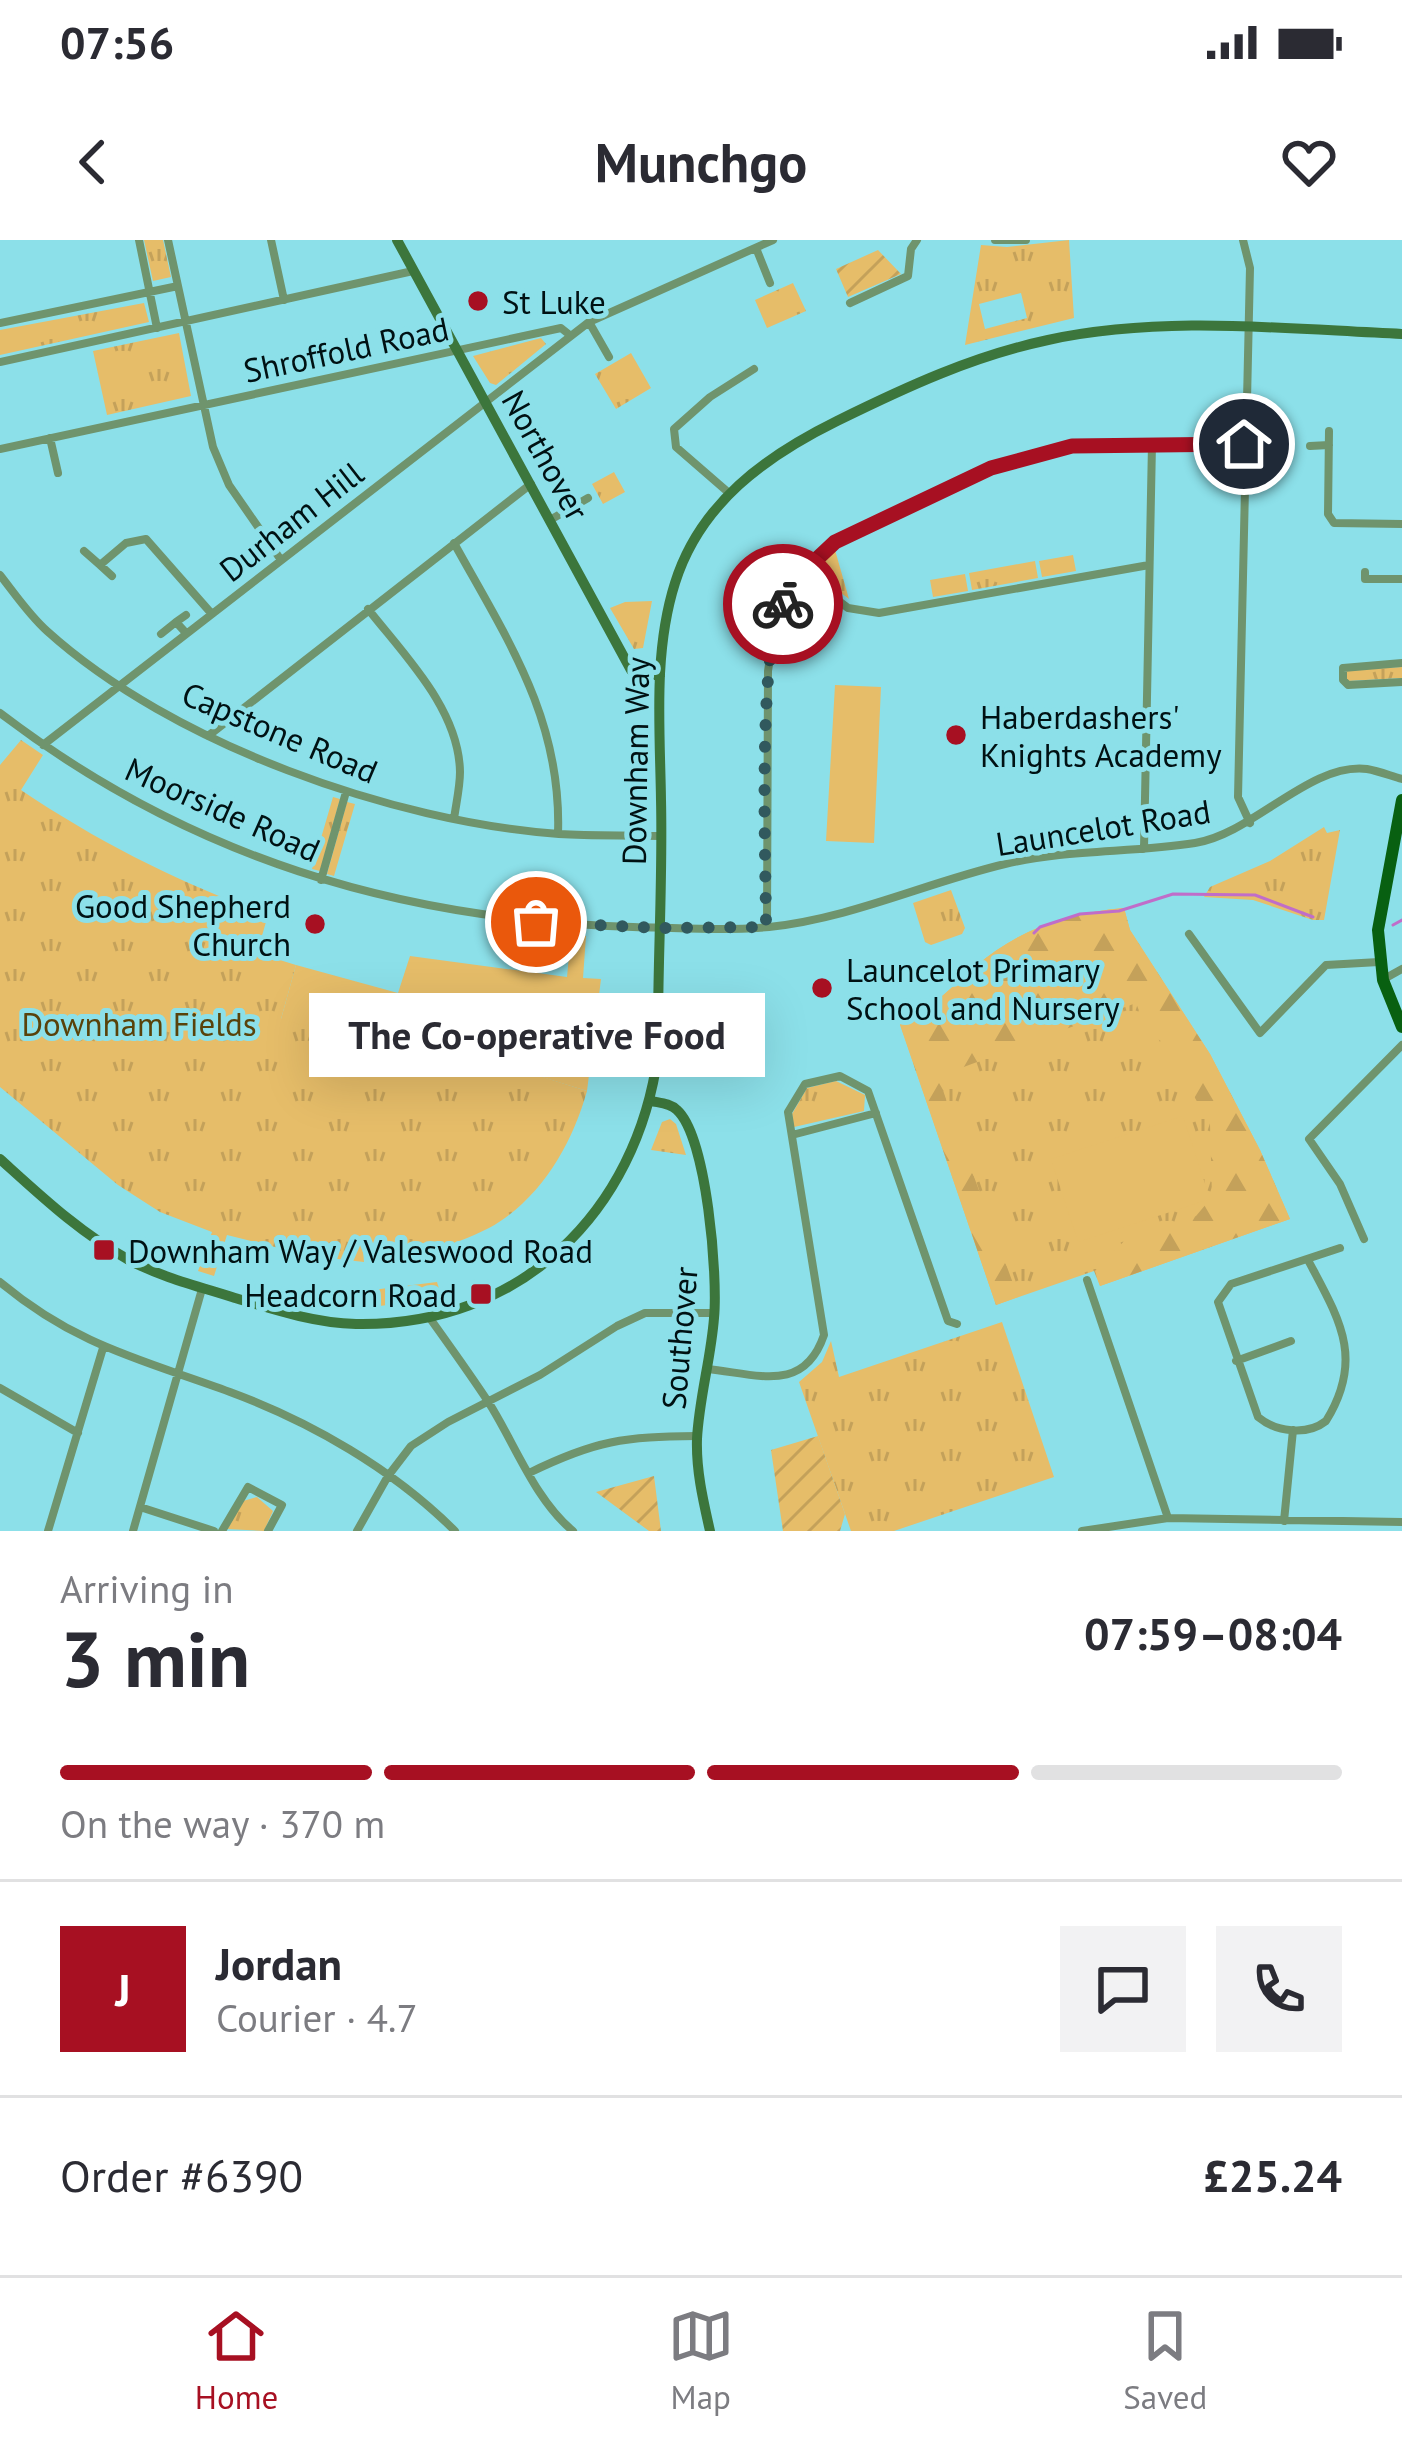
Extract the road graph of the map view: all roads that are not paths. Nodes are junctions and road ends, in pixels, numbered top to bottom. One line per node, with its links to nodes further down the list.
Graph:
1 (139, 240): 14 (street)
2 (168, 240): 13 (street)
3 (272, 240): 15 (street)
4 (397, 240): 11 (street, Northover)
5 (773, 240): 10 (street)
6 (916, 240): 16 (street)
7 (995, 240): 8 (street)
8 (1026, 240)
9 (1244, 240): 21 (street)
10 (753, 245): 12 (street); 18 (street)
11 (415, 271): 15 (street); 24 (street, Northover)
12 (770, 283)
13 (178, 286): 14 (street); 17 (street)
14 (149, 292): 19 (street); 20 (street)
15 (284, 300): 17 (street)
16 (850, 303)
17 (185, 322): 20 (street); 29 (street)
18 (589, 322): 23 (street); 25 (street)
19 (0, 323)
20 (157, 328): 26 (street)
21 (1247, 328): 22 (street, Downham Way); 33 (street); 39 (street, Downham Way)
22 (1402, 334)
23 (571, 336): 24 (street, Shroffold Road); 28 (street, Durham Hill)
24 (458, 350): 28 (street, Northover); 29 (street, Shroffold Road)
25 (609, 357)
26 (0, 362)
27 (754, 369): 39 (street)
28 (486, 401): 38 (street, Northover); 45 (street, Durham Hill)
29 (203, 405): 31 (street, Shroffold Road); 45 (street)
30 (1329, 430): 35 (street)
31 (50, 438): 36 (street, Shroffold Road); 37 (street)
32 (1152, 444): 33 (street); 47 (street); 48 (street)
33 (1244, 444): 70 (street)
34 (1310, 446): 35 (street)
35 (1329, 446): 42 (street)
36 (0, 449)
37 (58, 473)
38 (531, 484): 41 (street, Northover); 43 (street)
39 (729, 494): 60 (street, Downham Way)
40 (589, 498): 41 (street)
41 (550, 520): 60 (street, Northover)
42 (1402, 524)
43 (454, 543): 53 (street); 71 (street)
44 (84, 551): 46 (street)
45 (281, 560): 54 (street, Durham Hill)
46 (100, 565): 50 (street); 54 (street)
47 (1149, 565): 48 (street); 73 (street)
48 (802, 573): 75 (street)
49 (0, 575): 62 (street, Capstone Road)
50 (112, 576)
51 (1402, 579): 52 (street)
52 (1365, 580)
53 (368, 609): 64 (street); 69 (street)
54 (212, 613): 57 (street, Durham Hill)
55 (186, 615): 56 (street)
56 (176, 622): 57 (street); 58 (street)
57 (186, 633): 62 (street, Durham Hill)
58 (161, 634)
59 (1402, 663): 61 (street)
60 (660, 676): 72 (street, Downham Way)
61 (1402, 682)
62 (119, 684): 64 (street, Capstone Road); 65 (street, Durham Hill)
63 (0, 713): 65 (street, Moorside Road)
64 (208, 736): 67 (street, Capstone Road)
65 (43, 746): 74 (street, Moorside Road)
66 (1402, 779): 70 (street, Launcelot Road)
67 (346, 792): 69 (street, Capstone Road); 74 (street)
68 (1402, 800): 78 (main road)
69 (454, 819): 71 (street, Capstone Road)
70 (1250, 823): 73 (street, Launcelot Road)
71 (557, 834): 72 (street, Capstone Road)
72 (660, 836): 76 (street, Downham Way)
73 (1144, 849): 75 (street, Launcelot Road)
74 (321, 880): 76 (street, Moorside Road)
75 (766, 927): 76 (street, Launcelot Road)
76 (658, 928): 83 (street, Downham Way)
77 (1189, 934): 78 (street)
78 (1379, 962): 80 (main road)
79 (1402, 970): 80 (street)
80 (1382, 980): 81 (main road)
81 (1402, 1027)
82 (1402, 1045): 87 (street)
83 (651, 1101): 93 (street, Southover); 94 (street, Downham Way)
84 (876, 1113): 85 (street); 85 (street); 95 (street)
85 (792, 1135): 99 (street)
86 (0, 1159): 92 (street, Downham Way)
87 (1364, 1239)
88 (1340, 1248): 89 (street)
89 (1308, 1260): 98 (street); 103 (street)
90 (1088, 1280): 109 (street)
91 (0, 1282): 97 (street)
92 (202, 1288): 94 (street, Downham Way); 100 (street)
93 (715, 1313): 99 (street, Southover); 102 (street)
94 (428, 1317): 102 (street)
95 (957, 1324)
96 (1291, 1341): 98 (street)
97 (103, 1348): 100 (street); 104 (street)
98 (1236, 1360): 103 (street)
99 (707, 1369): 105 (street, Southover)
100 (177, 1377): 107 (street); 108 (street)
101 (0, 1388): 104 (street)
102 (489, 1402): 106 (street); 107 (street)
103 (1293, 1430): 110 (street)
104 (78, 1433): 113 (street)
105 (697, 1436): 106 (street); 120 (street, Southover)
106 (529, 1473): 119 (street)
107 (388, 1476): 117 (street); 118 (street)
108 (140, 1508): 114 (street); 115 (street)
109 (1168, 1518): 110 (street); 121 (street)
110 (1285, 1521): 112 (street); 122 (street)
111 (1402, 1522): 112 (street)
112 (1377, 1526)
113 (48, 1531)
114 (133, 1531)
115 (218, 1531): 116 (street)
116 (268, 1531)
117 (357, 1531)
118 (454, 1531)
119 (573, 1531)
120 (710, 1531)
121 (1082, 1531)
122 (1273, 1531)

